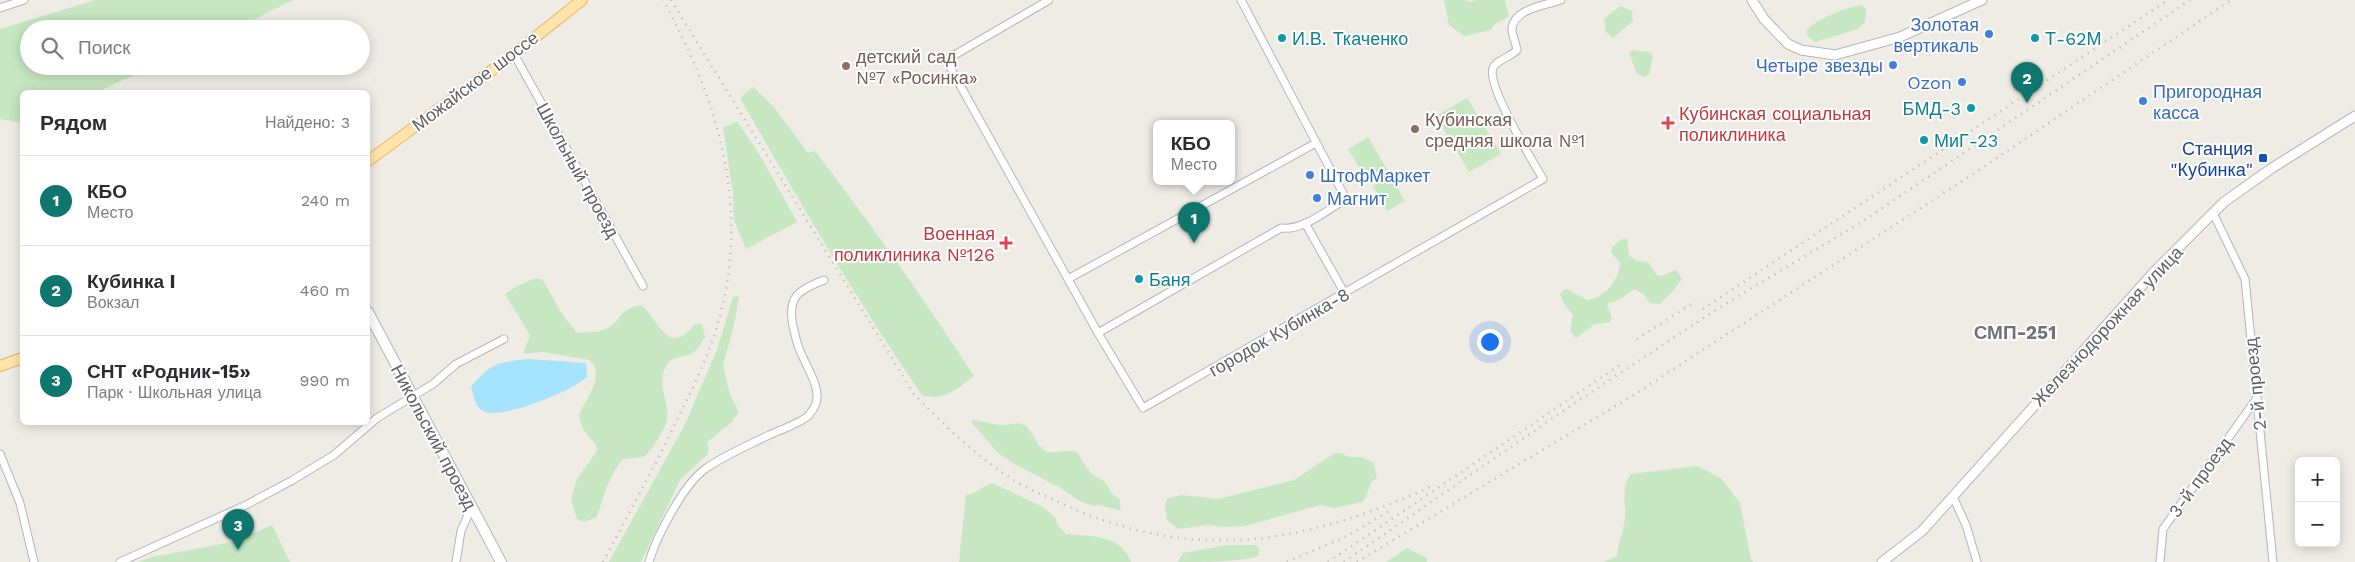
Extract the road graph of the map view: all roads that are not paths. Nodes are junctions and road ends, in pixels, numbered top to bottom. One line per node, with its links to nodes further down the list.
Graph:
1 (24, 0): 8 (street)
2 (582, 0): 9 (main road, Можайское шоссе)
3 (1049, 0): 15 (street, городок Кубинка-8)
4 (1241, 0): 11 (street)
5 (1561, 0): 18 (street, городок Кубинка-8)
6 (1752, 0): 7 (street)
7 (1982, 0)
8 (0, 8)
9 (514, 54): 12 (main road, Можайское шоссе); 17 (street, Школьный проезд)
10 (2355, 116): 13 (street, Железнодорожная улица)
11 (1316, 143): 14 (street); 15 (street)
12 (370, 160)
13 (2213, 213): 25 (street, 2-й проезд); 29 (street, Железнодорожная улица)
14 (1305, 223): 18 (street); 20 (street)
15 (1068, 279): 20 (street, городок Кубинка-8)
16 (824, 280): 35 (street)
17 (643, 286)
18 (1345, 294): 20 (street, городок Кубинка-8)
19 (370, 316): 24 (main road, Никольский проезд)
20 (1098, 333)
21 (504, 339): 24 (street)
22 (20, 359): 23 (main road)
23 (0, 366)
24 (413, 398): 26 (street); 30 (main road, Никольский проезд)
25 (2257, 398): 38 (street, 3-й проезд); 39 (street, 2-й проезд)
26 (370, 424)
27 (369, 425): 32 (street)
28 (0, 454): 31 (street)
29 (1953, 497): 36 (street, Железнодорожная улица); 37 (street)
30 (471, 508): 33 (street); 34 (main road, Никольский проезд)
31 (34, 562)
32 (120, 562)
33 (456, 562)
34 (500, 562)
35 (649, 562)
36 (1882, 562)
37 (1977, 562)
38 (2160, 562)
39 (2273, 562)

